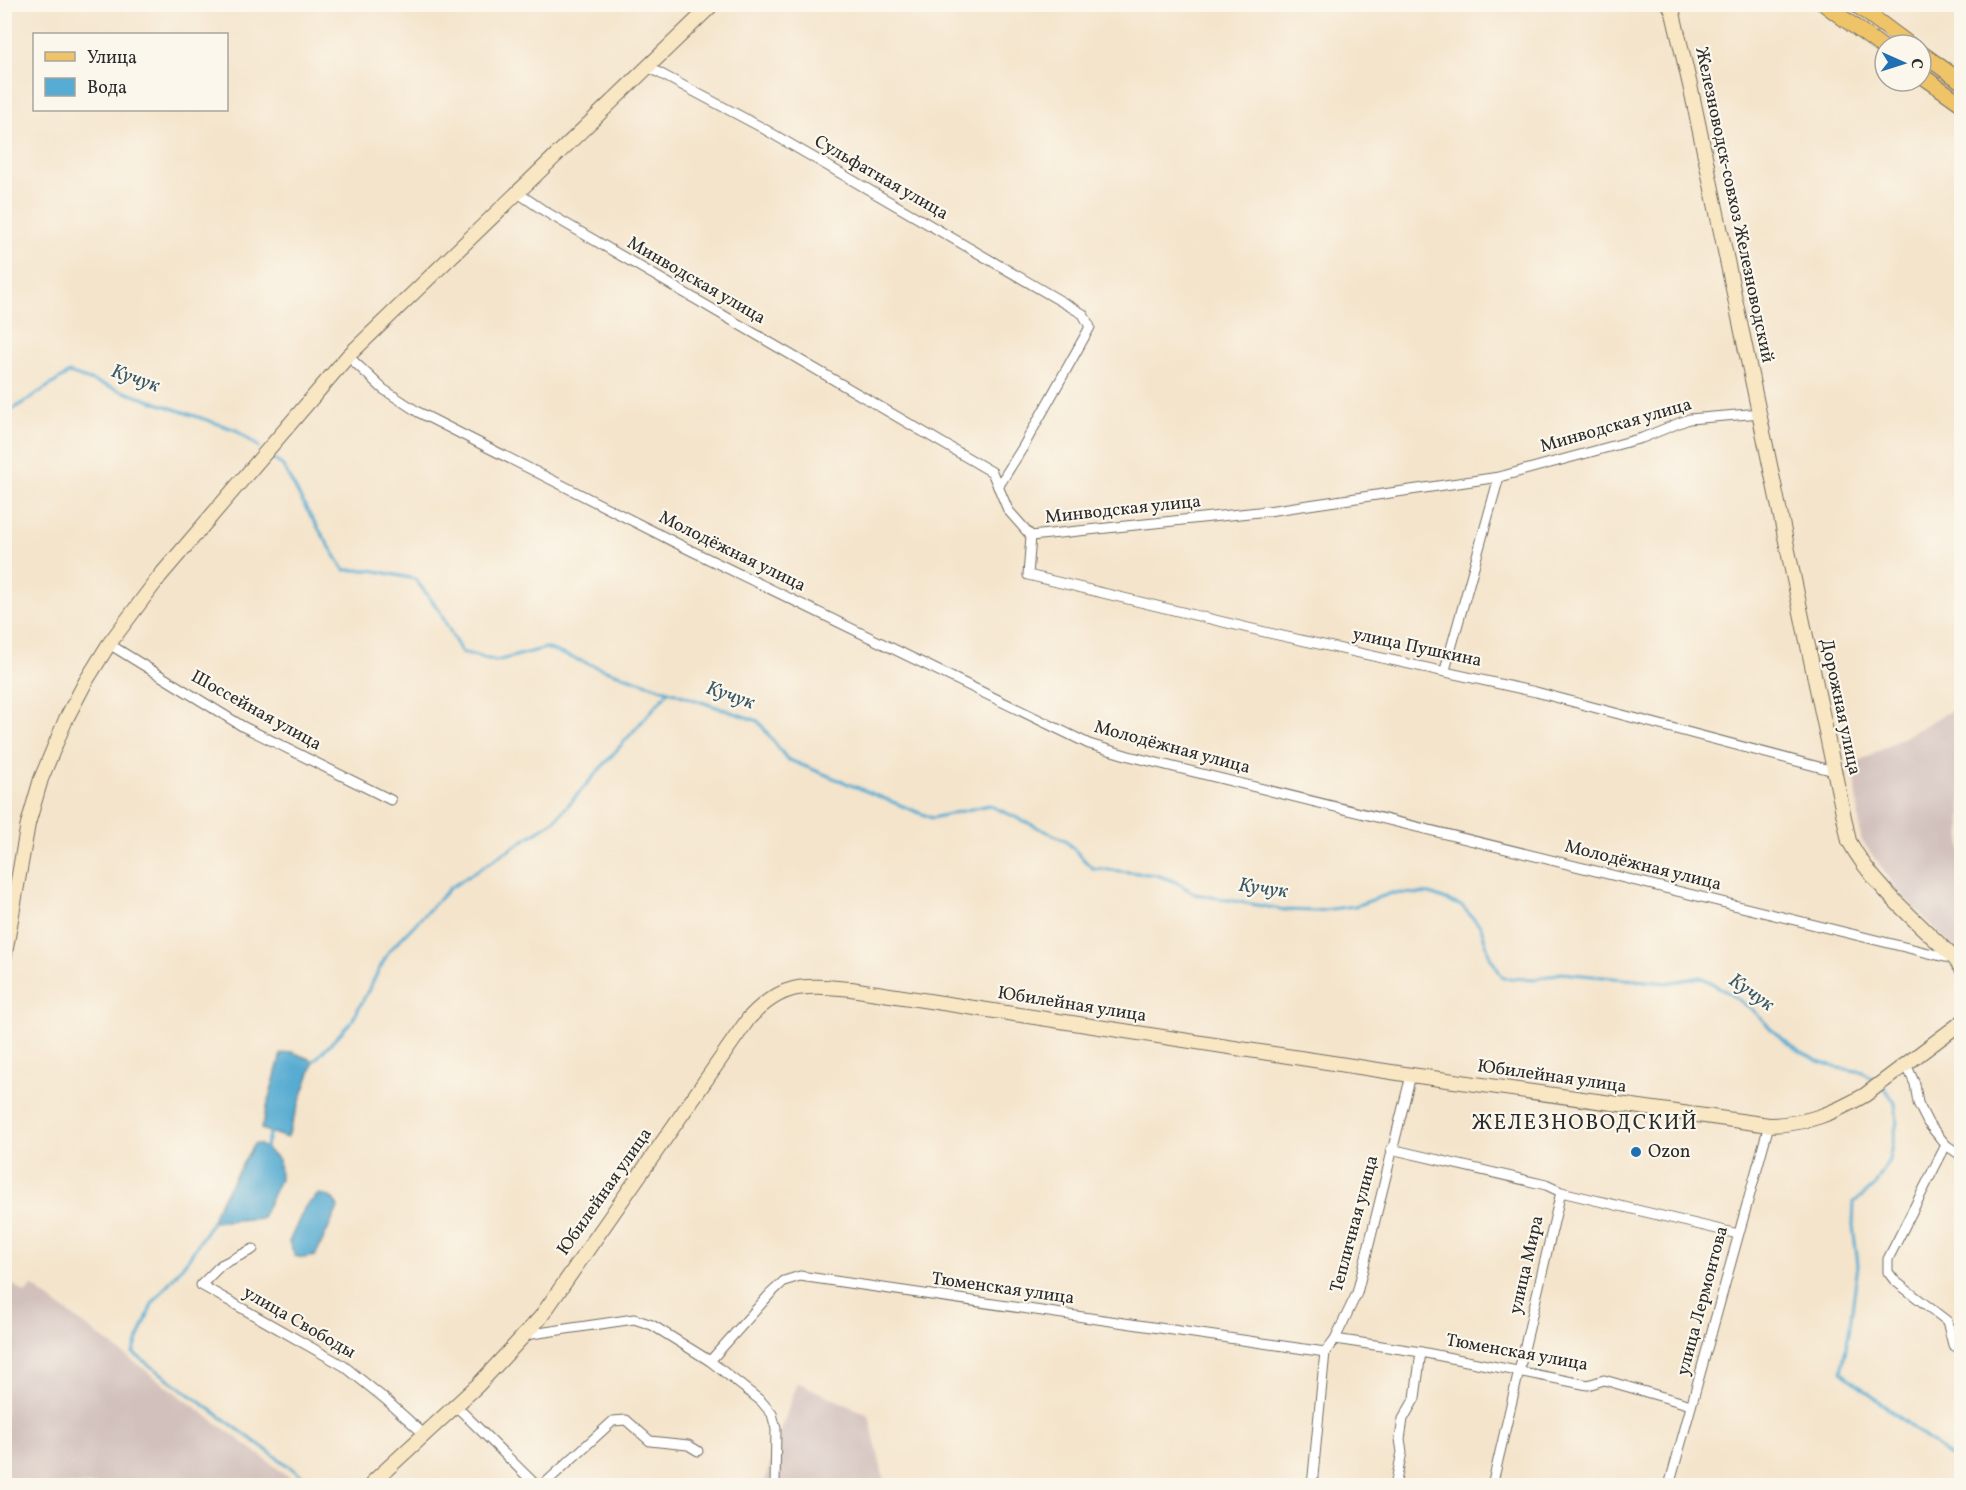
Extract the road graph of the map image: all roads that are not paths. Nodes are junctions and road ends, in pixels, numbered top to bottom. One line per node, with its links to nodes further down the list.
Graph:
1 (713, 4): 8 (street)
2 (1669, 4): 14 (street, Железноводск-совхоз Железноводский)
3 (1824, 4): 6 (main road)
4 (1855, 4): 5 (main road)
5 (1895, 33)
6 (1873, 40)
7 (1933, 61): 9 (main road)
8 (648, 67): 12 (street); 16 (street, Сульфатная улица)
9 (1962, 82)
10 (1933, 83): 11 (main road)
11 (1962, 104)
12 (518, 193): 13 (street); 16 (street, Минводская улица)
13 (348, 356): 18 (street); 23 (street, Молодёжная улица)
14 (1761, 413): 15 (street, Минводская улица); 20 (street, Дорожная улица)
15 (1499, 477): 17 (street, Минводская улица); 19 (street)
16 (998, 487): 17 (street, Минводская улица)
17 (1031, 536): 19 (street, улица Пушкина)
18 (109, 645): 21 (street, Шоссейная улица); 22 (street)
19 (1445, 670): 20 (street, улица Пушкина)
20 (1834, 771): 23 (street, Дорожная улица)
21 (391, 800)
22 (4, 959)
23 (1958, 964)
24 (1962, 1022): 25 (street, Юбилейная улица)
25 (1906, 1064): 27 (street, Юбилейная улица); 28 (street)
26 (1411, 1075): 27 (street, Юбилейная улица); 29 (street, Тепличная улица); 34 (street, Юбилейная улица)
27 (1769, 1125): 32 (street, улица Лермонтова)
28 (1946, 1145): 30 (street); 36 (street)
29 (1391, 1149): 31 (street); 35 (street, Тепличная улица)
30 (1962, 1156)
31 (1561, 1192): 32 (street); 40 (street, улица Мира)
32 (1738, 1234): 41 (street, улица Лермонтова)
33 (253, 1249): 43 (street, улица Свободы)
34 (525, 1335): 39 (street); 42 (street, Юбилейная улица)
35 (1335, 1339): 37 (street, Тепличная улица); 38 (street, Тюменская улица)
36 (1962, 1350)
37 (1325, 1352): 39 (street, Тюменская улица); 49 (street)
38 (1421, 1352): 40 (street, Тюменская улица); 50 (street)
39 (710, 1361): 48 (street)
40 (1520, 1370): 41 (street, Тюменская улица); 51 (street, улица Мира)
41 (1691, 1405): 52 (street, улица Лермонтова)
42 (456, 1406): 43 (street, Юбилейная улица); 46 (street)
43 (425, 1435): 45 (street, Юбилейная улица)
44 (698, 1451): 47 (street)
45 (374, 1484)
46 (537, 1485)
47 (542, 1485)
48 (774, 1485)
49 (1312, 1485)
50 (1395, 1485)
51 (1492, 1485)
52 (1669, 1485)

